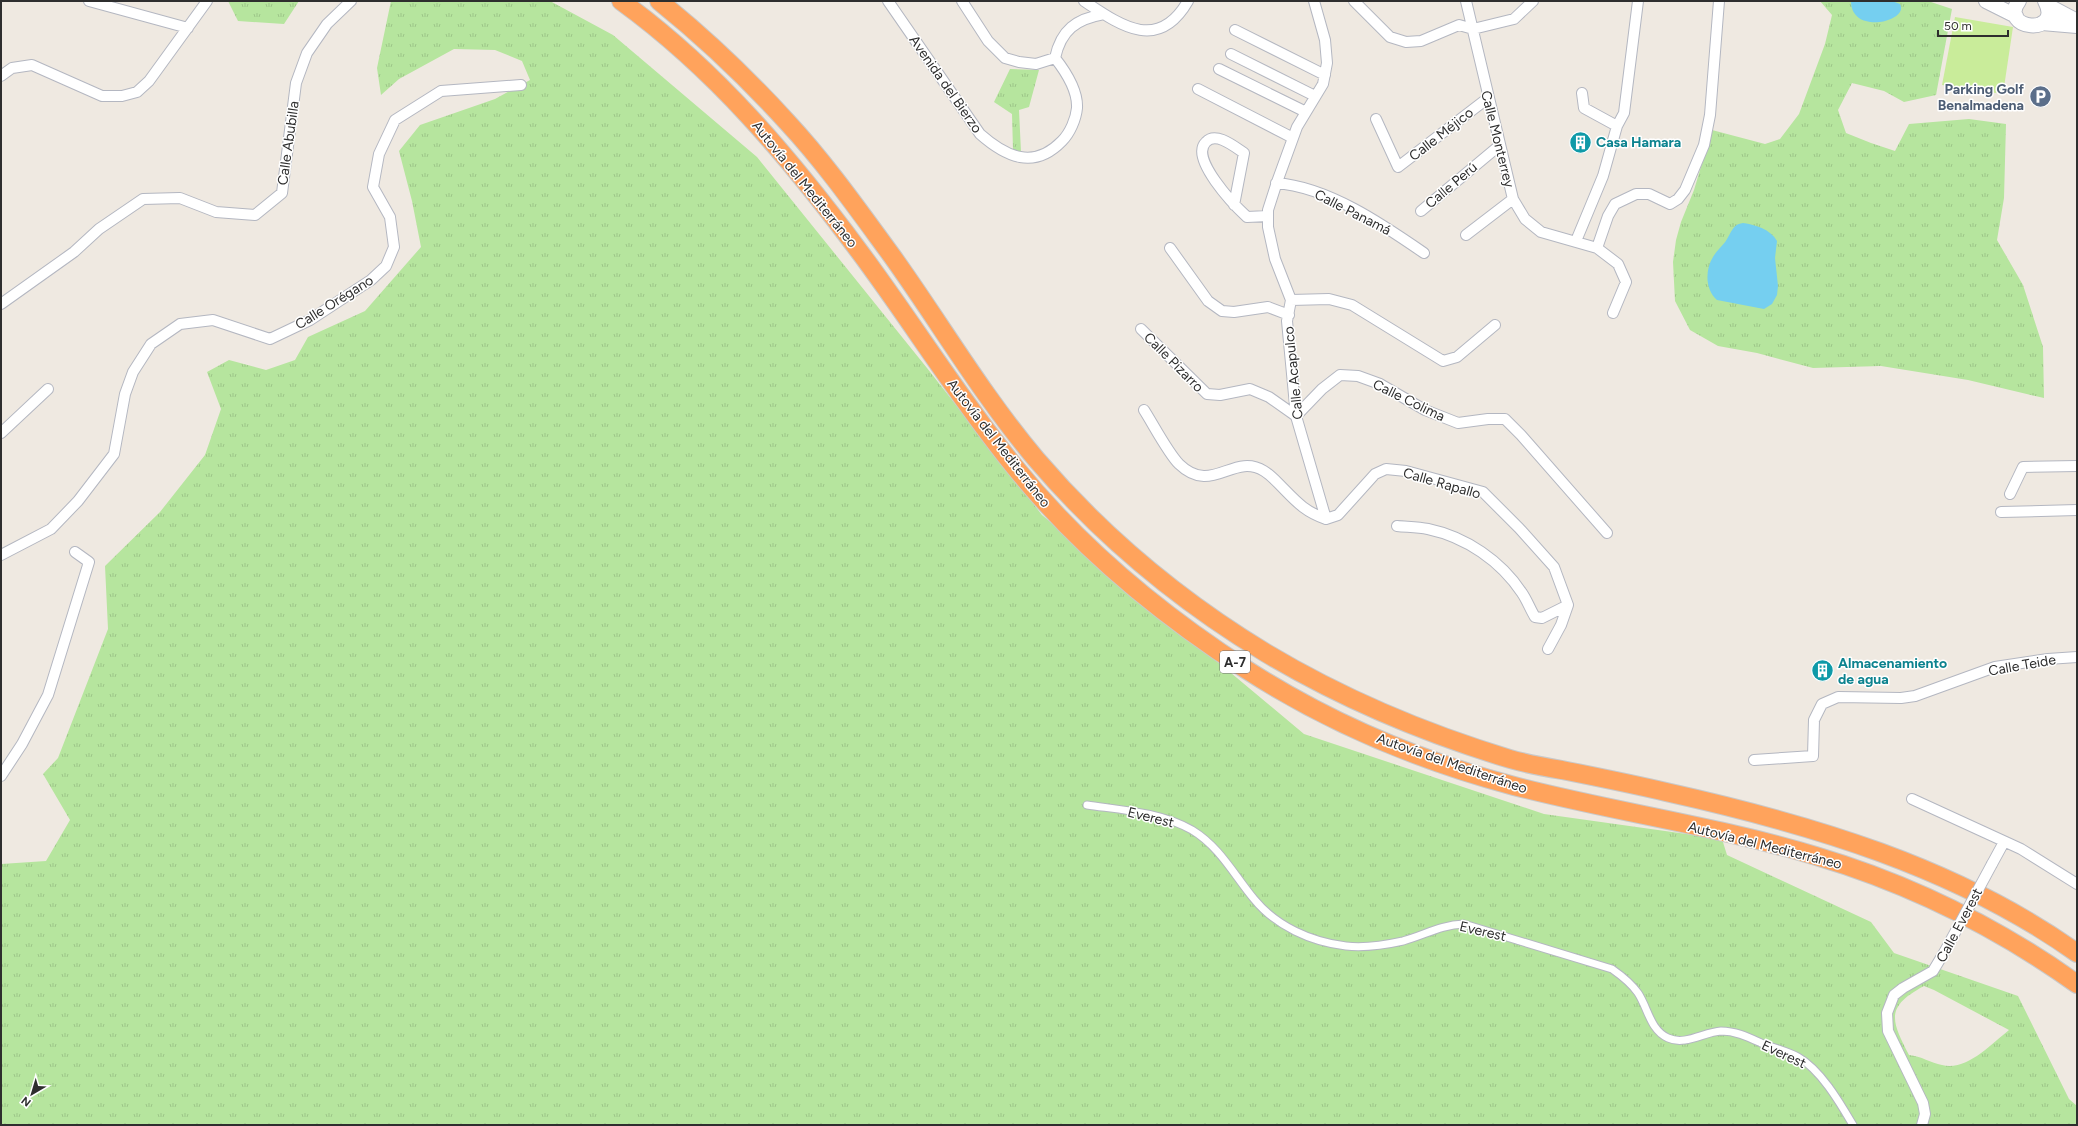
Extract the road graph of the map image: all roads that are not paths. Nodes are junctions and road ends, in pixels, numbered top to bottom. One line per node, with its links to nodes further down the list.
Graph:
1 (89, 1): 26 (street)
2 (207, 1): 26 (street)
3 (351, 1): 55 (street, Calle Abubilla)
4 (621, 1): 83 (highway, Autovía del Mediterráneo / A-7)
5 (659, 1): 24 (highway, Autovía del Mediterráneo / A-7)
6 (666, 1): 24 (highway)
7 (888, 1): 30 (street, Avenida del Bierzo)
8 (962, 1): 30 (street)
9 (1084, 1): 20 (street)
10 (1188, 1): 20 (street)
11 (1314, 1): 32 (street, Calle Acapulco)
12 (1354, 1): 27 (street)
13 (1466, 1): 27 (street, Calle Monterrey)
14 (1533, 1): 27 (street)
15 (1638, 1): 41 (street)
16 (1719, 1): 52 (street)
17 (1986, 1): 21 (main road)
18 (2019, 1): 21 (main road)
19 (2046, 3): 22 (main road); 23 (main road)
20 (1104, 14): 30 (street)
21 (2016, 16): 23 (main road)
22 (2077, 21)
23 (2042, 23): 25 (main road)
24 (689, 26): 82 (highway, Autovía del Mediterráneo / A-7)
25 (2077, 26)
26 (188, 28): 33 (street)
27 (1472, 29): 38 (street, Calle Monterrey)
28 (1235, 30): 32 (street)
29 (1231, 54): 37 (street)
30 (1056, 58)
31 (1219, 70): 39 (street)
32 (1325, 75): 37 (street, Calle Acapulco)
33 (1, 76)
34 (521, 85): 72 (street, Calle Orégano)
35 (1198, 89): 42 (street)
36 (1582, 93): 41 (street)
37 (1315, 96): 39 (street, Calle Acapulco)
38 (1488, 98): 40 (street, Calle Méjico); 43 (street, Calle Monterrey)
39 (1306, 112): 42 (street, Calle Acapulco)
40 (1376, 119)
41 (1617, 126): 50 (street)
42 (1293, 138): 44 (street, Calle Acapulco)
43 (1500, 145): 45 (street, Calle Monterrey); 47 (street, Calle Perú)
44 (1276, 184): 48 (street, Calle Acapulco); 53 (street, Calle Panamá)
45 (1513, 199): 49 (street); 50 (street, Calle Monterrey)
46 (1234, 205): 46 (street); 48 (street)
47 (1421, 210)
48 (1268, 216): 54 (street, Calle Acapulco)
49 (1466, 235)
50 (1576, 241): 52 (street, Calle Monterrey)
51 (1170, 248): 57 (street)
52 (1597, 248): 56 (street, Calle Monterrey)
53 (1424, 253)
54 (1291, 300): 57 (street, Calle Acapulco); 58 (street)
55 (1, 304)
56 (1614, 313)
57 (1289, 315): 62 (street, Calle Acapulco)
58 (1495, 325)
59 (1141, 329): 62 (street, Calle Pizarro)
60 (48, 389): 63 (street)
61 (1144, 410): 68 (street)
62 (1296, 416): 68 (street, Calle Acapulco); 70 (street, Calle Colima)
63 (1, 433)
64 (2077, 466): 65 (street)
65 (2010, 494)
66 (2077, 510): 67 (street)
67 (2001, 512)
68 (1326, 519): 73 (street, Calle Rapallo)
69 (1397, 526): 73 (street)
70 (1607, 533)
71 (75, 552): 77 (street)
72 (1, 555)
73 (1568, 605): 74 (street)
74 (1548, 649)
75 (2077, 657): 76 (street, Calle Teide)
76 (1754, 760)
77 (1, 776)
78 (1912, 799): 80 (street)
79 (1086, 804): 84 (street, Everest)
80 (2004, 842): 81 (street); 85 (street, Calle Everest, bridge)
81 (2077, 884)
82 (2077, 953)
83 (2077, 984)
84 (1853, 1125)
85 (1922, 1125)

